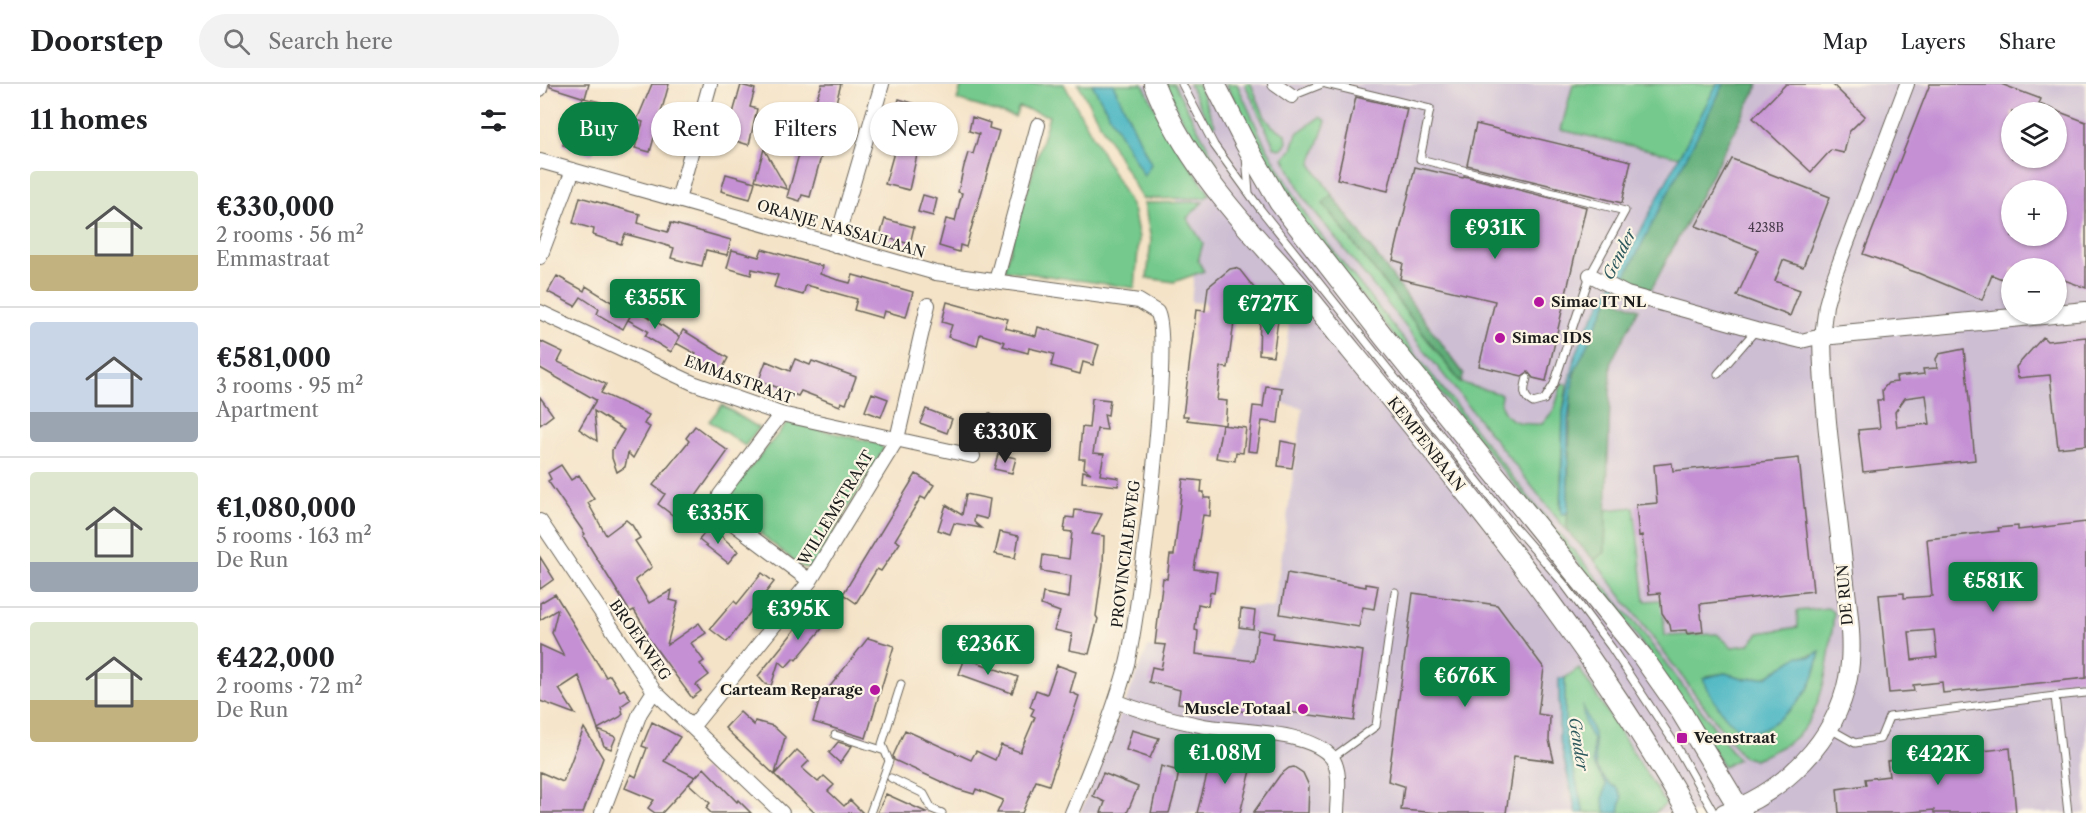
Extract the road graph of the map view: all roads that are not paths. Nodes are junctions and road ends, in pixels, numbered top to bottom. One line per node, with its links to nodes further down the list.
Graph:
1 (541, 84): 10 (street)
2 (710, 84): 17 (street)
3 (882, 84): 18 (street)
4 (1154, 84): 54 (main road, KEMPENBAAN)
5 (1182, 84): 16 (lane, KEMPENBAAN)
6 (1215, 84): 13 (main road)
7 (1275, 84): 11 (street)
8 (1324, 84): 11 (lane); 20 (lane)
9 (1907, 84): 27 (street, DE RUN)
10 (540, 88)
11 (1292, 96)
12 (1038, 125): 21 (street)
13 (1245, 143): 16 (lane); 47 (main road)
14 (540, 161): 15 (street, ORANJE NASSAULAAN)
15 (573, 170): 17 (street, ORANJE NASSAULAAN); 19 (street)
16 (1249, 193): 55 (lane, KEMPENBAAN)
17 (678, 200): 18 (street, ORANJE NASSAULAAN)
18 (836, 245): 21 (street, ORANJE NASSAULAAN)
19 (540, 257)
20 (1590, 275): 26 (street); 29 (lane)
21 (996, 281): 22 (street, ORANJE NASSAULAAN)
22 (1139, 301): 40 (street, PROVINCIALEWEG)
23 (928, 305): 31 (street, WILLEMSTRAAT)
24 (2086, 311): 27 (street)
25 (540, 312): 30 (street, EMMASTRAAT)
26 (1756, 330): 27 (street); 28 (lane)
27 (1822, 336): 42 (street, DE RUN)
28 (1718, 375)
29 (1527, 378)
30 (782, 414): 31 (street, EMMASTRAAT); 34 (street)
31 (897, 439): 32 (street, EMMASTRAAT); 34 (street, WILLEMSTRAAT)
32 (973, 456)
33 (540, 521): 37 (street, BROEKWEG)
34 (810, 581): 41 (street, WILLEMSTRAAT)
35 (1395, 592): 45 (lane)
36 (901, 684): 44 (lane)
37 (654, 691): 41 (street, BROEKWEG); 48 (street)
38 (2086, 693): 39 (lane)
39 (2055, 696): 42 (lane); 56 (lane)
40 (1116, 701): 45 (street); 52 (street, PROVINCIALEWEG)
41 (692, 727): 49 (street, BROEKWEG)
42 (1830, 729): 47 (street, DE RUN)
43 (835, 735): 44 (lane)
44 (885, 751): 50 (lane)
45 (1332, 758): 53 (street)
46 (891, 778): 51 (lane)
47 (1735, 812)
48 (602, 813)
49 (782, 813)
50 (870, 813)
51 (942, 813)
52 (1072, 813)
53 (1337, 813)
54 (1688, 813)
55 (1714, 813)
56 (2068, 813)

